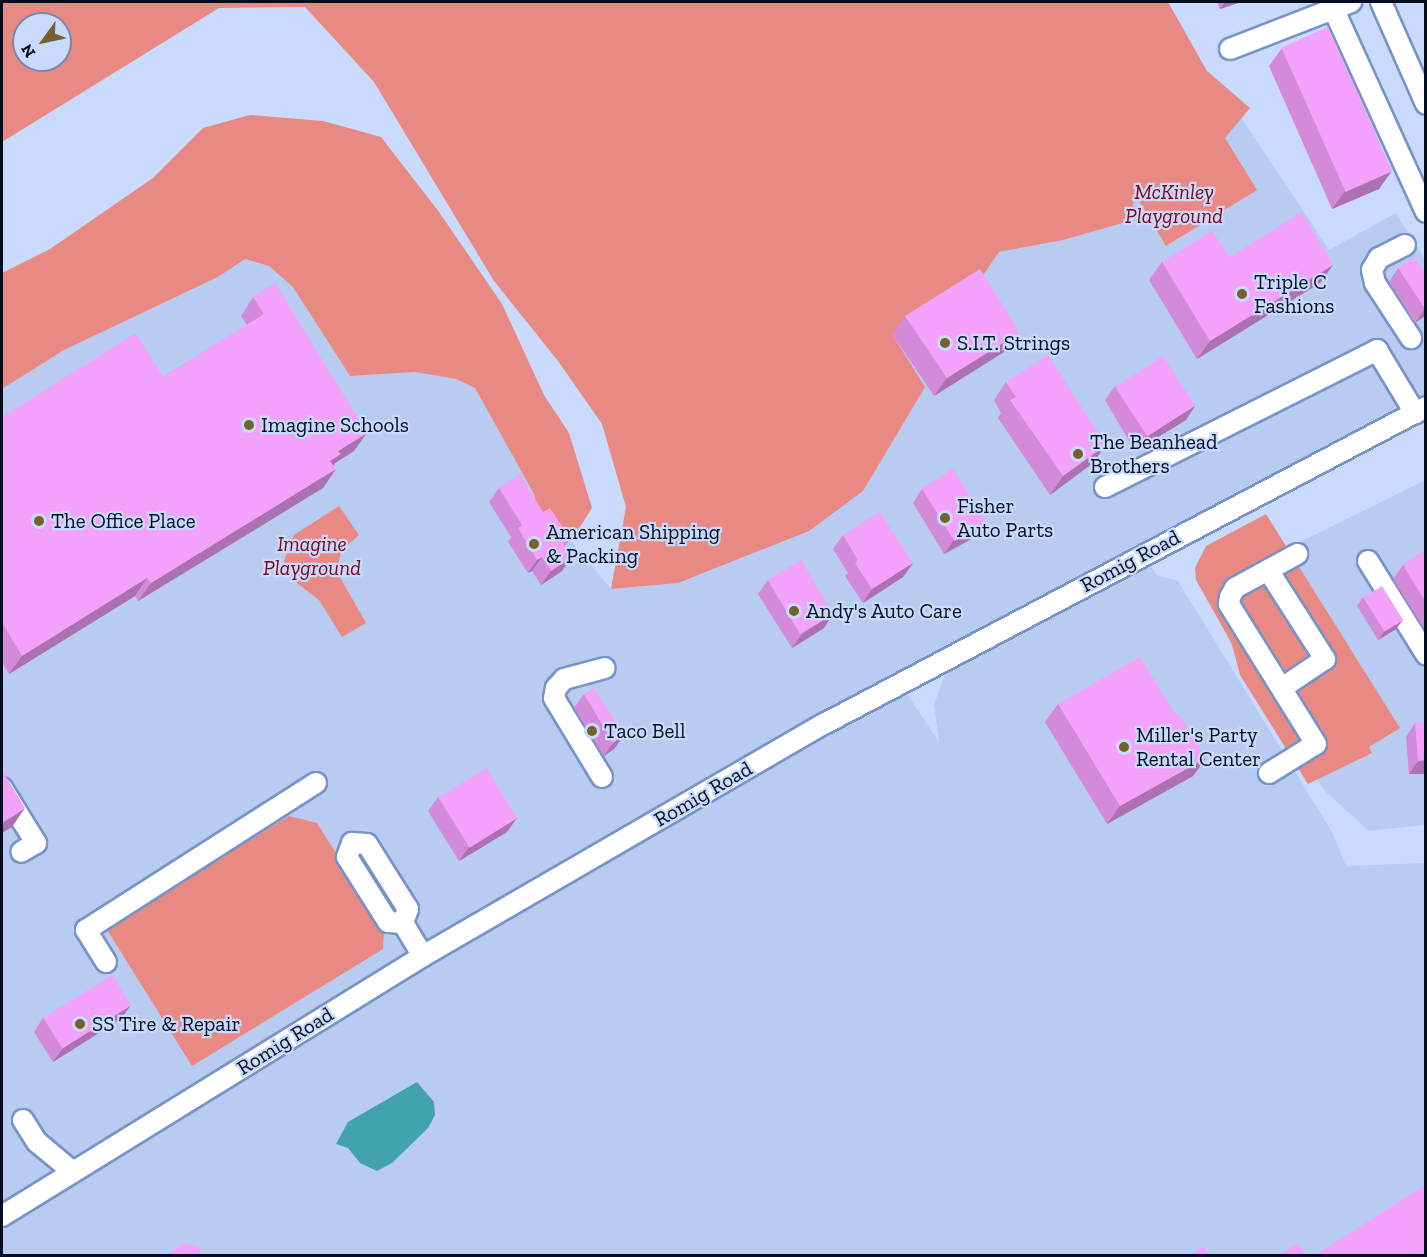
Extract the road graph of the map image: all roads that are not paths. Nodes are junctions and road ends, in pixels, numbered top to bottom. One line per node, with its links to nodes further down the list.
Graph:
1 (1381, 2): 4 (street)
2 (1342, 5): 3 (street); 5 (street)
3 (1230, 49)
4 (1425, 104)
5 (1425, 212)
6 (1406, 245): 7 (street)
7 (1412, 338)
8 (1420, 410): 9 (street); 22 (street, Romig Road)
9 (1105, 487)
10 (1297, 554): 12 (street)
11 (1368, 561): 13 (street)
12 (1268, 570): 15 (street); 15 (street)
13 (1425, 654)
14 (605, 668): 17 (street)
15 (1282, 688): 16 (street)
16 (1269, 773)
17 (602, 777)
18 (316, 783): 23 (street)
19 (2, 788): 20 (street)
20 (21, 852)
21 (404, 922): 22 (street)
22 (423, 956): 25 (street, Romig Road)
23 (106, 963)
24 (23, 1120): 25 (street)
25 (73, 1172): 26 (street, Romig Road)
26 (2, 1216)

